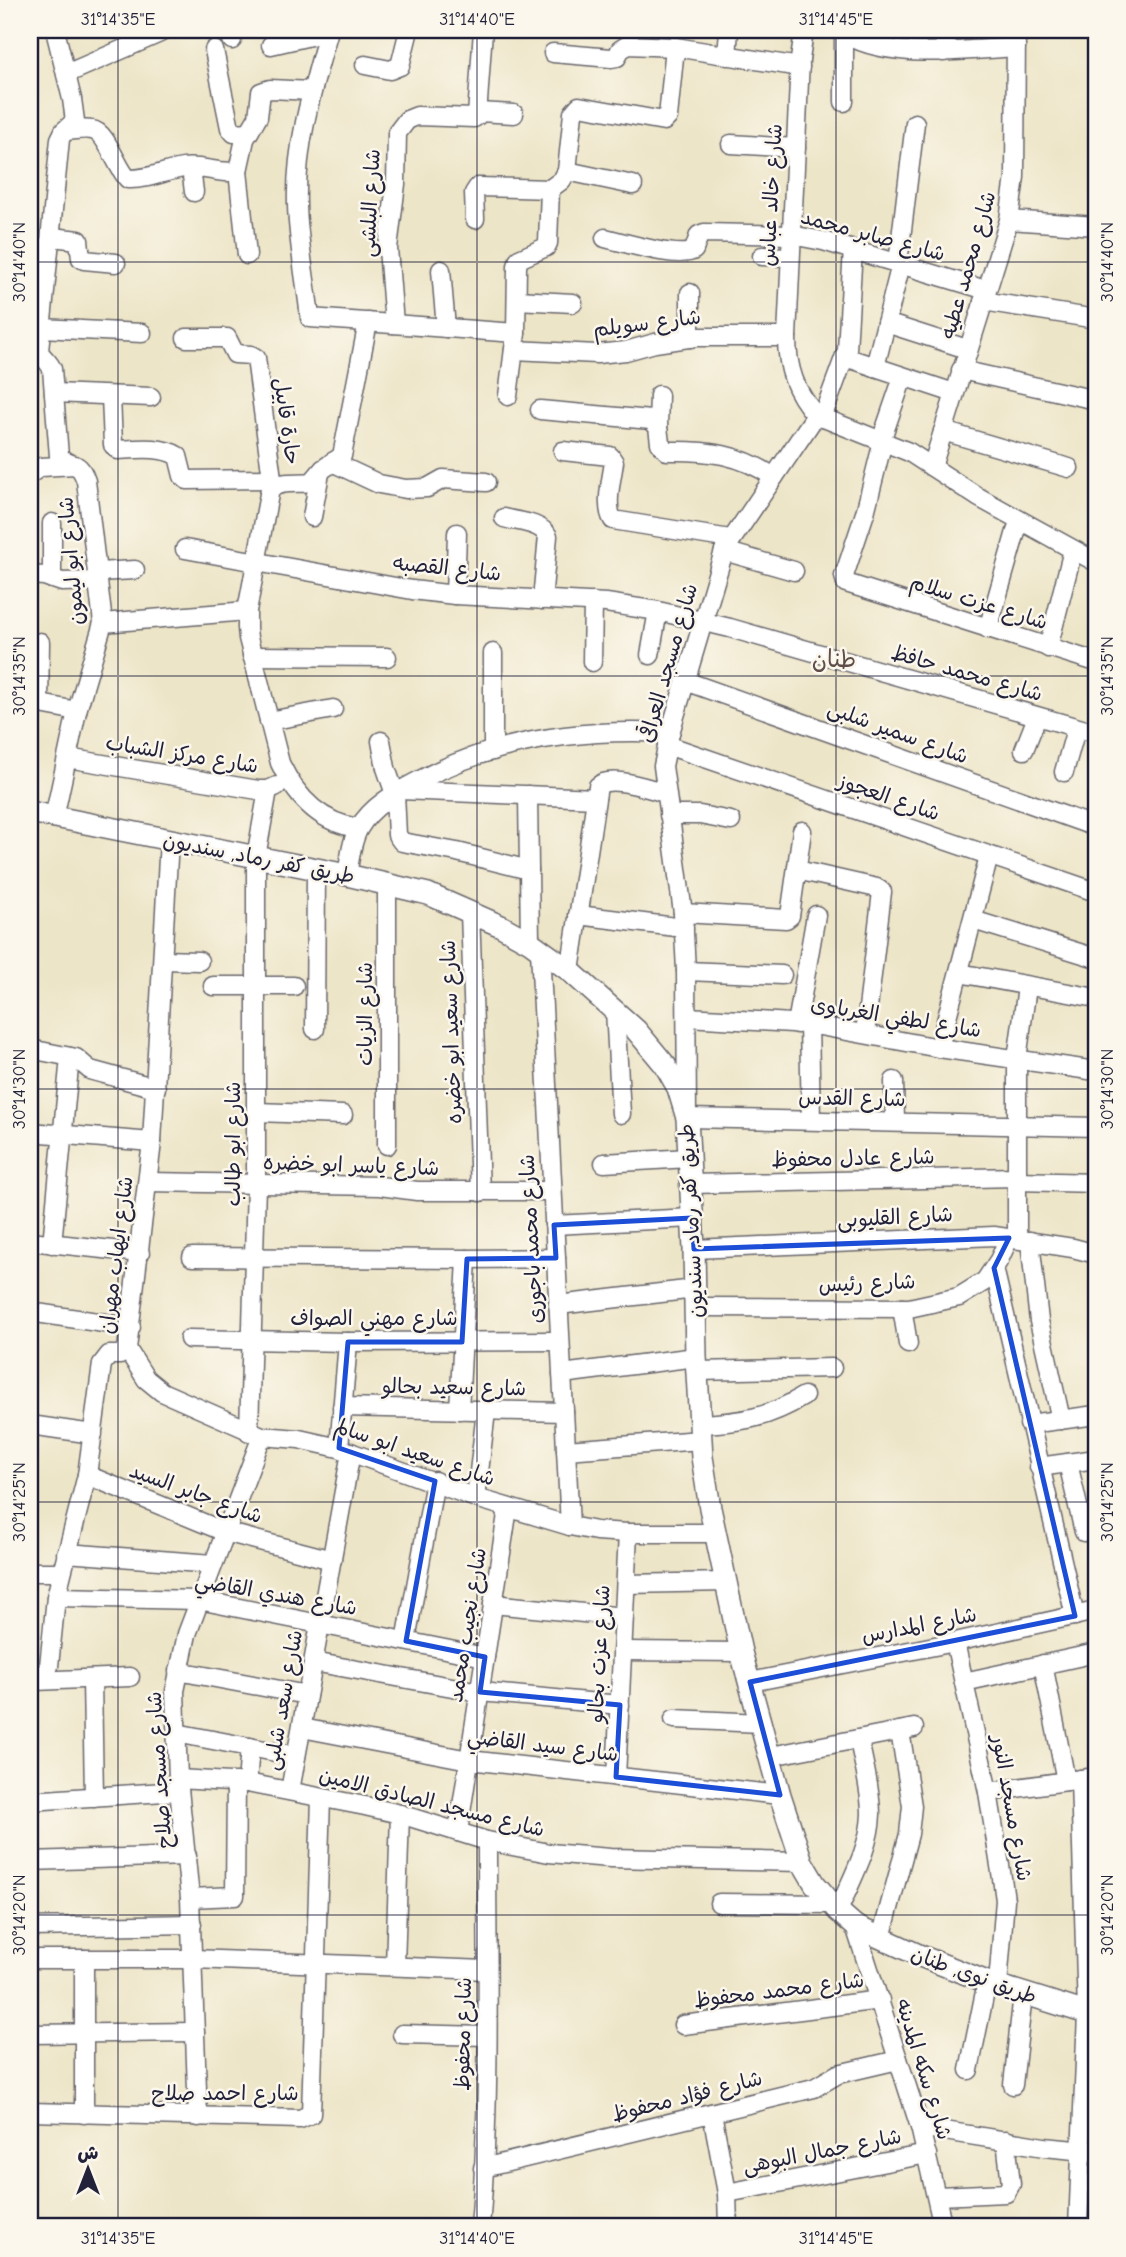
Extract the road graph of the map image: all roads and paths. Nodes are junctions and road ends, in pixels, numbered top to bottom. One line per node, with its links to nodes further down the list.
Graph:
1 (55, 30): 19 (street, شارع ابو ليمون)
2 (409, 30): 17 (street)
3 (483, 30): 22 (street)
4 (729, 30): 16 (street)
5 (804, 30): 18 (street, شارع خالد عباس)
6 (947, 30): 14 (street)
7 (329, 31): 11 (street); 20 (street)
8 (842, 31): 14 (street); 21 (street)
9 (160, 33): 19 (street)
10 (1016, 38): 14 (street); 36 (street, شارع محمد عطيه)
11 (271, 45)
12 (676, 47): 15 (street); 16 (street); 31 (street)
13 (214, 50): 26 (street)
14 (943, 52)
15 (553, 53)
16 (727, 55): 18 (street)
17 (365, 65)
18 (800, 67): 28 (street, شارع خالد عباس)
19 (66, 74): 25 (street, شارع ابو ليمون)
20 (312, 91): 26 (street); 53 (street, شارع سويلم)
21 (844, 102)
22 (479, 112): 23 (street); 55 (street, شارع البلشى)
23 (514, 114)
24 (915, 123): 46 (street)
25 (64, 131): 29 (street); 39 (street, شارع ابو ليمون)
26 (249, 132): 30 (street)
27 (731, 144): 28 (street)
28 (796, 148): 38 (street, شارع خالد عباس)
29 (191, 168): 30 (street); 34 (street)
30 (238, 171): 42 (street)
31 (568, 171): 32 (street); 33 (street)
32 (633, 185)
33 (550, 189): 35 (street); 50 (street)
34 (194, 192)
35 (475, 219)
36 (1009, 220): 37 (street); 49 (street, شارع محمد عطيه)
37 (1096, 226)
38 (791, 235): 40 (street, شارع صابر محمد); 41 (street, شارع صابر محمد); 44 (street, شارع خالد عباس)
39 (52, 237): 45 (street); 56 (street, شارع ابو ليمون)
40 (605, 238)
41 (853, 250): 46 (street, شارع صابر محمد); 64 (street, شارع مسجد العراقى)
42 (247, 255)
43 (762, 256): 44 (street)
44 (790, 257): 59 (street, شارع خالد عباس)
45 (116, 262)
46 (900, 264): 49 (street, شارع صابر محمد); 54 (street)
47 (441, 270): 57 (street)
48 (690, 293): 61 (street)
49 (984, 295): 52 (street, شارع صابر محمد); 63 (street, شارع محمد عطيه)
50 (517, 300): 51 (street); 62 (street)
51 (573, 303)
52 (1096, 319)
53 (368, 322): 55 (street, شارع سويلم); 84 (street)
54 (887, 323): 63 (street); 66 (street)
55 (394, 324): 57 (street, شارع سويلم)
56 (41, 328): 58 (street); 65 (street, شارع ابو ليمون)
57 (446, 328): 62 (street, شارع سويلم)
58 (142, 333)
59 (786, 337): 61 (street, شارع سويلم); 77 (street, شارع خالد عباس)
60 (186, 338): 88 (street, حارة قابيل)
61 (690, 338): 62 (street, شارع سويلم)
62 (515, 342): 73 (street)
63 (967, 349): 67 (street, شارع محمد عطيه)
64 (845, 357): 66 (street); 77 (street, شارع مسجد العراقى)
65 (38, 359): 69 (street, شارع ابو ليمون)
66 (875, 367): 68 (street)
67 (961, 370): 70 (street, شارع محمد عطيه); 75 (street)
68 (903, 377): 70 (street); 80 (street)
69 (54, 393): 72 (street); 82 (street, شارع ابو ليمون)
70 (954, 394): 79 (street, شارع محمد عطيه)
71 (659, 395): 78 (street)
72 (111, 396): 74 (street); 88 (street)
73 (508, 396)
74 (151, 397)
75 (1096, 400)
76 (540, 410): 78 (street)
77 (819, 417): 80 (street); 87 (street, شارع مسجد العراقى)
78 (658, 427): 87 (street)
79 (943, 431): 83 (street, شارع محمد عطيه); 85 (street)
80 (882, 441): 83 (street); 112 (street, شارع عزت سلام)
81 (563, 451): 95 (street)
82 (78, 465): 86 (street); 103 (street, شارع ابو ليمون)
83 (932, 467): 92 (street)
84 (326, 468): 88 (street); 89 (street); 90 (street)
85 (1069, 468)
86 (30, 474)
87 (774, 477): 95 (street, شارع مسجد العراقى)
88 (272, 482): 98 (street)
89 (486, 482)
90 (312, 517)
91 (504, 518): 106 (street)
92 (1019, 522): 97 (street); 112 (street)
93 (52, 523): 104 (street)
94 (457, 533): 105 (street)
95 (727, 545): 101 (street); 110 (street, شارع مسجد العراقى)
96 (185, 549): 98 (street, شارع القصبه)
97 (1073, 550): 99 (street); 114 (street)
98 (257, 560): 105 (street, شارع القصبه); 108 (street)
99 (1096, 562)
100 (135, 570): 103 (street)
101 (794, 571)
102 (30, 575): 104 (street)
103 (97, 577): 104 (street); 111 (street, شارع ابو ليمون)
104 (52, 579)
105 (455, 595): 106 (street, شارع القصبه)
106 (542, 600): 107 (street, شارع القصبه)
107 (593, 602): 109 (street, شارع القصبه); 119 (street)
108 (247, 611): 111 (street); 117 (street)
109 (658, 611): 110 (street, شارع القصبه); 116 (street)
110 (704, 622): 121 (street, شارع مسجد العراقى); 125 (street, شارع محمد حافظ)
111 (103, 623): 124 (street, شارع ابو ليمون)
112 (988, 629): 114 (street, شارع عزت سلام)
113 (40, 642): 122 (street)
114 (1048, 648): 120 (street, شارع عزت سلام)
115 (493, 653): 132 (street)
116 (650, 655)
117 (252, 656): 118 (street); 126 (street)
118 (387, 657)
119 (592, 662)
120 (1096, 662)
121 (685, 681): 129 (street, شارع مسجد العراقى); 145 (street, شارع سمير شلبى)
122 (35, 703): 124 (street)
123 (333, 709): 126 (street)
124 (77, 711): 133 (street, شارع ابو ليمون)
125 (1037, 717): 127 (street, شارع محمد حافظ); 131 (street)
126 (269, 721): 135 (street)
127 (1076, 729): 128 (street, شارع محمد حافظ); 134 (street)
128 (1096, 733)
129 (668, 739): 132 (street, شارع العجوز); 138 (street, شارع مسجد العراقى); 149 (street, شارع العجوز)
130 (381, 741): 137 (street)
131 (1024, 750)
132 (493, 751): 137 (street, شارع العجوز)
133 (67, 758): 136 (street, شارع مركز الشباب); 143 (street, شارع ابو ليمون)
134 (1065, 772)
135 (287, 778): 136 (street, شارع مركز الشباب); 146 (street)
136 (268, 790): 150 (street, شارع ابو طالب)
137 (397, 792): 139 (street); 146 (street, شارع العجوز); 152 (street)
138 (666, 793): 140 (street); 142 (street, شارع مسجد العراقى)
139 (528, 795): 140 (street); 152 (street, شارع محمد باجورى)
140 (596, 798): 158 (street)
141 (30, 812): 143 (street, طريق كفر رماد, سنديون)
142 (669, 815): 144 (street); 160 (street, شارع مسجد العراقى)
143 (54, 818): 148 (street, طريق كفر رماد, سنديون)
144 (731, 821)
145 (1096, 827)
146 (358, 828): 154 (street)
147 (802, 831): 153 (street)
148 (169, 840): 150 (street, طريق كفر رماد, سنديون); 164 (street, شارع ايهاب مهران)
149 (989, 856): 156 (street, شارع العجوز); 161 (street)
150 (256, 857): 151 (street, طريق كفر رماد, سنديون); 171 (street, شارع ابو طالب)
151 (316, 869): 154 (street, طريق كفر رماد, سنديون); 178 (street)
152 (529, 870): 162 (street, شارع محمد باجورى)
153 (797, 870): 160 (street); 179 (street)
154 (347, 875): 155 (street, طريق كفر رماد, سنديون)
155 (387, 883): 157 (street, طريق كفر رماد, سنديون); 198 (street, شارع الزيات)
156 (1096, 892)
157 (470, 912): 162 (street, طريق كفر رماد, سنديون); 207 (street, شارع سعيد ابو خضره)
158 (578, 915): 160 (street); 166 (street)
159 (816, 915): 177 (street)
160 (683, 920): 167 (street, شارع مسجد العراقى)
161 (972, 920): 163 (street); 168 (street)
162 (535, 946): 166 (street, طريق كفر رماد, سنديون); 206 (street, شارع محمد باجورى)
163 (1096, 958)
164 (163, 960): 165 (street); 186 (street, شارع ايهاب مهران)
165 (199, 961)
166 (570, 971): 175 (street, طريق كفر رماد, سنديون)
167 (686, 971): 169 (street); 176 (street, شارع مسجد العراقى)
168 (958, 973): 173 (street); 180 (street)
169 (782, 975)
170 (213, 986): 171 (street)
171 (256, 986): 172 (street); 187 (street, شارع ابو طالب)
172 (294, 986)
173 (1027, 987): 174 (street); 183 (street)
174 (1096, 998)
175 (615, 1010): 188 (street); 190 (street, طريق كفر رماد, سنديون)
176 (687, 1017): 177 (street, شارع لطفي الغرباوى); 190 (street, شارع مسجد العراقى)
177 (803, 1024): 179 (street, شارع لطفي الغرباوى); 191 (street)
178 (314, 1029)
179 (865, 1034): 180 (street, شارع لطفي الغرباوى)
180 (939, 1048): 183 (street, شارع لطفي الغرباوى)
181 (30, 1049): 182 (street)
182 (70, 1057): 186 (street); 196 (street)
183 (1017, 1059): 184 (street, شارع لطفي الغرباوى); 193 (street)
184 (1096, 1071)
185 (894, 1081): 192 (street)
186 (156, 1088): 197 (street, شارع ايهاب مهران)
187 (256, 1112): 189 (street); 205 (street, شارع ابو طالب)
188 (621, 1114)
189 (343, 1115)
190 (687, 1118): 191 (street, شارع القدس); 199 (street, طريق كفر رماد, سنديون)
191 (811, 1120): 192 (street, شارع القدس)
192 (895, 1122): 193 (street, شارع القدس)
193 (1017, 1123): 194 (street, شارع القدس); 201 (street)
194 (1096, 1127)
195 (30, 1132): 196 (street)
196 (63, 1135): 197 (street); 212 (street)
197 (152, 1142): 202 (street, شارع ايهاب مهران)
198 (387, 1145)
199 (689, 1158): 200 (street); 204 (street, طريق كفر رماد, سنديون)
200 (604, 1163)
201 (1017, 1179): 203 (street, شارع عادل محفوظ); 204 (street, شارع عادل محفوظ); 210 (street)
202 (148, 1182): 205 (street, شارع ياسر ابو خضره); 214 (street, شارع ايهاب مهران)
203 (1096, 1183)
204 (690, 1184): 208 (street, طريق كفر رماد, سنديون)
205 (256, 1185): 207 (street, شارع ياسر ابو خضره); 217 (street, شارع ابو طالب)
206 (551, 1191): 207 (street, شارع ياسر ابو خضره); 209 (street, شارع محمد باجورى)
207 (480, 1192)
208 (692, 1218): 209 (street); 213 (street, طريق كفر رماد, سنديون)
209 (554, 1225): 218 (street, شارع محمد باجورى)
210 (1019, 1239): 213 (street, شارع القليوبى); 215 (street, شارع القليوبى); 220 (street, شارع رئيس); 242 (street)
211 (30, 1241): 212 (street)
212 (52, 1244): 214 (street)
213 (694, 1249): 221 (street, طريق كفر رماد, سنديون)
214 (140, 1253): 225 (street, شارع ايهاب مهران)
215 (1096, 1254)
216 (192, 1257): 217 (street)
217 (254, 1258): 219 (street); 227 (street, شارع ابو طالب)
218 (556, 1258): 219 (street); 222 (street, شارع محمد باجورى)
219 (467, 1259): 230 (street)
220 (994, 1268): 223 (street, شارع رئيس); 243 (street)
221 (695, 1298): 222 (street, شارع رئيس); 223 (street, شارع رئيس); 233 (street, طريق كفر رماد, سنديون)
222 (558, 1305): 228 (street, شارع محمد باجورى)
223 (902, 1308): 231 (street)
224 (30, 1312): 225 (street)
225 (131, 1326): 232 (street, شارع ايهاب مهران)
226 (189, 1339): 227 (street, شارع مهني الصواف)
227 (252, 1340): 229 (street, شارع مهني الصواف); 247 (street, شارع ابو طالب)
228 (559, 1341): 230 (street, شارع مهني الصواف); 235 (street, شارع محمد باجورى)
229 (348, 1342): 230 (street, شارع مهني الصواف); 237 (street, شارع سعد شلبى)
230 (462, 1342): 238 (street)
231 (908, 1344)
232 (127, 1349): 246 (street, شارع ايهاب مهران); 247 (street, شارع سعيد ابو سالم)
233 (697, 1364): 234 (street); 235 (street); 245 (street, طريق كفر رماد, سنديون)
234 (832, 1368)
235 (562, 1374): 240 (street, شارع محمد باجورى)
236 (804, 1396): 245 (street)
237 (342, 1408): 238 (street, شارع سعيد بحالو); 248 (street, شارع سعد شلبى)
238 (459, 1410): 239 (street, شارع سعيد بحالو)
239 (486, 1411): 240 (street, شارع سعيد بحالو); 255 (street)
240 (564, 1412): 249 (street, شارع محمد باجورى)
241 (1096, 1416): 242 (street)
242 (1061, 1420): 243 (street)
243 (1029, 1424): 252 (street)
244 (30, 1425): 246 (street)
245 (701, 1432): 249 (street); 261 (street, طريق كفر رماد, سنديون)
246 (93, 1434): 253 (street, شارع ايهاب مهران)
247 (256, 1434): 248 (street, شارع سعيد ابو سالم); 259 (street, شارع مسجد صلاح)
248 (345, 1450): 254 (street, شارع سعيد ابو سالم); 264 (street, شارع سعد شلبى)
249 (566, 1450): 257 (street, شارع محمد باجورى)
250 (1096, 1459): 251 (street)
251 (1068, 1463): 252 (street); 258 (street)
252 (1039, 1467): 262 (street)
253 (87, 1475): 259 (street, شارع جابر السيد); 263 (street, شارع ايهاب مهران)
254 (435, 1481): 255 (street, شارع سعيد ابو سالم); 277 (street)
255 (476, 1498): 256 (street, شارع سعيد ابو سالم)
256 (508, 1508): 257 (street, شارع سعيد ابو سالم); 272 (street, شارع نجيب محمد)
257 (569, 1526): 260 (street, شارع سعيد ابو سالم)
258 (1090, 1531): 262 (street)
259 (225, 1532): 264 (street, شارع جابر السيد); 265 (street, شارع مسجد صلاح)
260 (628, 1533): 261 (street, شارع سعيد ابو سالم); 269 (street, شارع عزت بحالو)
261 (715, 1533): 268 (street, طريق كفر رماد, سنديون)
262 (1056, 1535): 274 (street)
263 (66, 1553): 265 (street); 267 (street, شارع ايهاب مهران)
264 (332, 1560): 276 (street, شارع سعد شلبى)
265 (213, 1564): 271 (street, شارع مسجد صلاح)
266 (30, 1572): 267 (street)
267 (61, 1572): 270 (street, شارع ايهاب مهران)
268 (727, 1582): 269 (street); 280 (street, طريق كفر رماد, سنديون)
269 (626, 1584): 275 (street, شارع عزت بحالو)
270 (56, 1597): 271 (street, شارع هندي القاضي); 288 (street, شارع ايهاب مهران)
271 (199, 1600): 276 (street, شارع هندي القاضي); 285 (street, شارع مسجد صلاح)
272 (492, 1604): 275 (street); 282 (street, شارع نجيب محمد)
273 (1096, 1611): 274 (street, شارع المدارس)
274 (1075, 1616): 278 (street, شارع المدارس)
275 (624, 1617): 279 (street, شارع عزت بحالو)
276 (320, 1624): 277 (street, شارع هندي القاضي); 283 (street, شارع سعد شلبى)
277 (406, 1641): 282 (street, شارع هندي القاضي)
278 (955, 1642): 289 (street, شارع المدارس); 290 (street, شارع مسجد النور)
279 (622, 1651): 280 (street); 293 (street, شارع عزت بحالو)
280 (741, 1652): 289 (street, طريق كفر رماد, سنديون)
281 (1096, 1653): 284 (street)
282 (485, 1657): 291 (street, شارع نجيب محمد)
283 (313, 1662): 291 (street); 292 (street, شارع سعد شلبى)
284 (1043, 1664): 290 (street); 304 (street)
285 (178, 1671): 292 (street); 297 (street, شارع مسجد صلاح)
286 (130, 1677): 287 (street)
287 (92, 1679): 288 (street); 310 (street)
288 (32, 1682)
289 (750, 1682): 295 (street, طريق كفر رماد, سنديون)
290 (964, 1682): 308 (street, شارع مسجد النور)
291 (480, 1692): 293 (street); 302 (street, شارع نجيب محمد)
292 (307, 1695): 296 (street, شارع سعد شلبى)
293 (620, 1705): 303 (street, شارع عزت بحالو)
294 (674, 1719): 295 (street)
295 (761, 1723): 301 (street, طريق كفر رماد, سنديون)
296 (302, 1728): 300 (street, شارع سعد شلبى); 302 (street, شارع سيد القاضي)
297 (176, 1733): 299 (street); 306 (street, شارع مسجد صلاح)
298 (859, 1739): 301 (street); 321 (street); 325 (street)
299 (250, 1747): 300 (street); 305 (street)
300 (296, 1756): 307 (street, شارع سعد شلبى)
301 (771, 1756): 309 (street, طريق كفر رماد, سنديون)
302 (469, 1760): 303 (street, شارع سيد القاضي); 314 (street, شارع نجيب محمد)
303 (616, 1777): 309 (street, شارع سيد القاضي)
304 (1081, 1779): 308 (street); 335 (street)
305 (241, 1783): 306 (street, شارع مسجد الصادق الامين); 307 (street, شارع مسجد الصادق الامين); 319 (street)
306 (179, 1785): 310 (street, شارع مسجد الصادق الامين); 316 (street, شارع مسجد صلاح)
307 (290, 1791): 311 (street, شارع مسجد الصادق الامين)
308 (988, 1793): 332 (street, شارع مسجد النور)
309 (780, 1796): 318 (street, طريق كفر رماد, سنديون)
310 (94, 1797): 312 (street, شارع مسجد الصادق الامين)
311 (321, 1798): 313 (street, شارع مسجد الصادق الامين); 329 (street, شارع احمد صلاح)
312 (30, 1801)
313 (400, 1814): 314 (street, شارع مسجد الصادق الامين); 330 (street)
314 (458, 1832): 315 (street, شارع مسجد الصادق الامين)
315 (487, 1841): 318 (street, شارع مسجد الصادق الامين); 331 (street, شارع محفوظ)
316 (187, 1856): 317 (street); 319 (street, شارع مسجد صلاح)
317 (30, 1861)
318 (802, 1861): 321 (street, طريق كفر رماد, سنديون)
319 (190, 1898): 322 (street, شارع مسجد صلاح)
320 (719, 1903): 321 (street)
321 (835, 1908): 323 (street, طريق كفر رماد, سنديون)
322 (192, 1924): 324 (street); 328 (street, شارع مسجد صلاح)
323 (855, 1926): 325 (street, طريق نوى, طنان); 334 (street, شارع سكه المدينه)
324 (30, 1927)
325 (881, 1938): 332 (street, طريق نوى, طنان)
326 (30, 1959): 327 (street)
327 (84, 1959): 328 (street); 339 (street)
328 (193, 1959): 329 (street); 337 (street, شارع مسجد صلاح)
329 (316, 1963): 330 (street); 348 (street, شارع احمد صلاح)
330 (395, 1966): 331 (street)
331 (487, 1970): 341 (street, شارع محفوظ)
332 (993, 1983): 333 (street, طريق نوى, طنان); 343 (street, شارع مسجد النور)
333 (1023, 1994): 335 (street, طريق نوى, طنان); 344 (street)
334 (880, 2000): 336 (street, شارع محمد محفوظ); 342 (street, شارع سكه المدينه)
335 (1091, 2015): 351 (street)
336 (683, 2025)
337 (195, 2032): 339 (street); 348 (street, شارع مسجد صلاح)
338 (30, 2034): 339 (street)
339 (84, 2034): 346 (street)
340 (402, 2034): 341 (street)
341 (487, 2036): 353 (street, شارع محفوظ)
342 (898, 2060): 347 (street, شارع فؤاد محفوظ); 349 (street, شارع سكه المدينه)
343 (969, 2070)
344 (1013, 2085)
345 (30, 2112): 346 (street, شارع احمد صلاح)
346 (84, 2113): 348 (street, شارع احمد صلاح)
347 (712, 2113): 353 (street, شارع فؤاد محفوظ); 354 (street)
348 (198, 2116)
349 (920, 2127): 350 (street); 352 (street, شارع سكه المدينه)
350 (1006, 2140): 351 (street); 355 (street)
351 (1088, 2151): 359 (street)
352 (927, 2154): 354 (street, شارع جمال البوهى); 355 (street, شارع سكه المدينه)
353 (483, 2168): 356 (street, شارع محفوظ)
354 (727, 2193): 357 (street)
355 (937, 2196): 358 (street, شارع سكه المدينه)
356 (480, 2227)
357 (728, 2227)
358 (943, 2227)
359 (1077, 2227)

